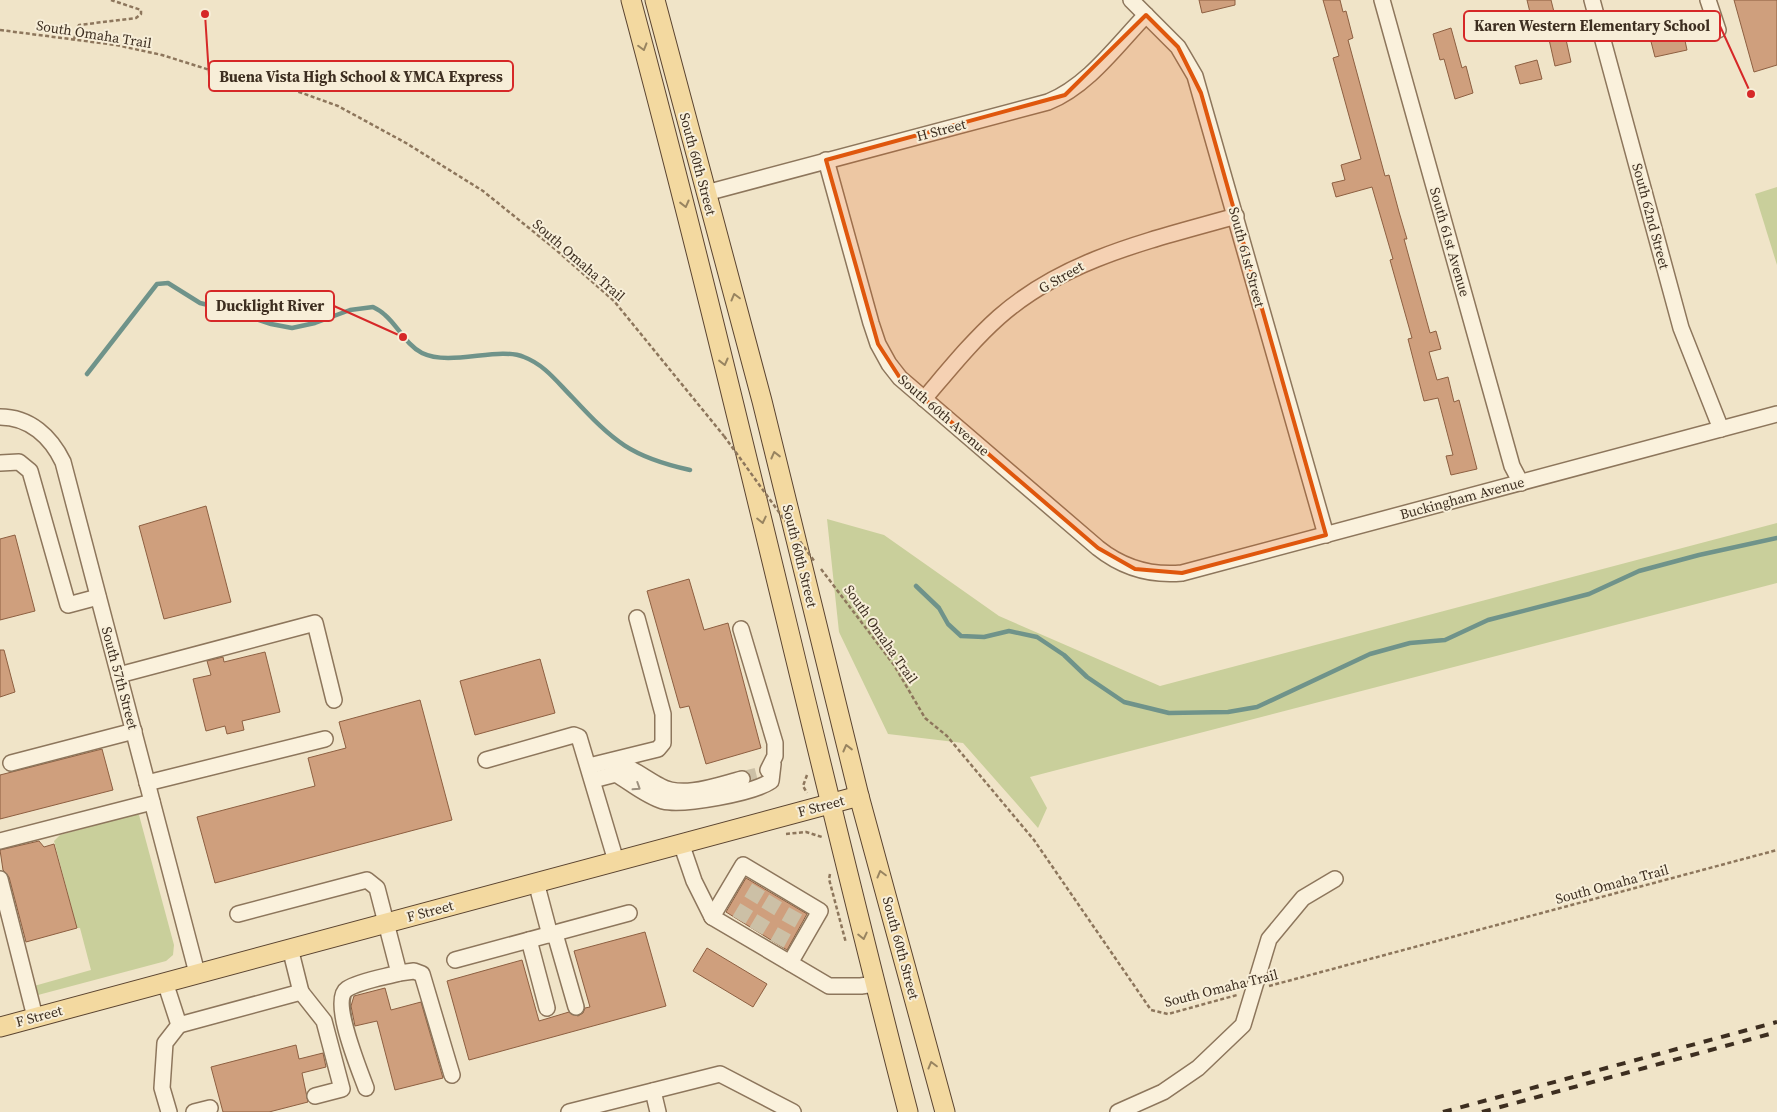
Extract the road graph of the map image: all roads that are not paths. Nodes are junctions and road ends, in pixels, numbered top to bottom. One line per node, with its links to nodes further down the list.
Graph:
1 (630, 0): 36 (main road, South 60th Street, one-way to 36)
2 (655, 0): 10 (main road, South 60th Street)
3 (1130, 0): 7 (street, South 61st Street)
4 (1382, 0): 17 (street, South 61st Avenue)
5 (1592, 0): 15 (street, South 62nd Street)
6 (1708, 0): 8 (street)
7 (1146, 15): 9 (street, H Street); 11 (street, South 61st Street)
8 (1718, 30)
9 (826, 160): 10 (street, H Street); 12 (street, South 60th Avenue)
10 (706, 193): 34 (main road, South 60th Street, one-way to 10)
11 (1236, 216): 12 (street, G Street); 18 (street, South 61st Street)
12 (924, 399): 19 (street, South 60th Avenue)
13 (1777, 414): 15 (street, Buckingham Avenue)
14 (0, 417): 20 (street, South 57th Street)
15 (1721, 429): 17 (street, Buckingham Avenue)
16 (0, 463): 20 (street)
17 (1521, 483): 18 (street, Buckingham Avenue)
18 (1326, 535): 19 (street, Buckingham Avenue)
19 (1146, 572)
20 (98, 597): 23 (street, South 57th Street)
21 (637, 618): 28 (street)
22 (741, 629): 33 (street)
23 (119, 674): 24 (street); 25 (street, South 57th Street)
24 (334, 700)
25 (134, 731): 29 (street); 32 (street, South 57th Street)
26 (325, 739): 32 (street)
27 (486, 760): 30 (street)
28 (611, 762): 30 (street); 33 (street)
29 (12, 763)
30 (591, 773): 33 (street, one-way to 33); 39 (street)
31 (742, 778): 33 (street)
32 (147, 783): 35 (street, South 57th Street)
33 (721, 790)
34 (859, 796): 36 (main road, F Street); 73 (main road, South 60th Street, one-way to 34)
35 (152, 802): 37 (street); 52 (street, South 57th Street)
36 (830, 804): 38 (main road, F Street); 55 (main road, South 60th Street, one-way to 55)
37 (0, 841)
38 (681, 843): 39 (main road, F Street); 45 (street)
39 (616, 861): 42 (main road, F Street)
40 (1335, 878): 74 (street)
41 (0, 879): 59 (street)
42 (536, 882): 46 (main road, F Street); 47 (street)
43 (630, 913): 47 (street)
44 (238, 914): 46 (street)
45 (712, 918): 51 (street); 51 (street)
46 (387, 922): 49 (main road, F Street); 53 (street)
47 (553, 934): 48 (street); 57 (street)
48 (529, 940): 50 (street); 58 (street)
49 (290, 948): 52 (main road, F Street); 56 (street)
50 (455, 960)
51 (790, 963): 55 (street)
52 (197, 973): 54 (main road, F Street)
53 (399, 973): 62 (street); 63 (street)
54 (165, 982): 59 (main road, F Street); 60 (street)
55 (874, 984): 72 (main road, South 60th Street)
56 (302, 992): 60 (street); 65 (street)
57 (576, 1007)
58 (548, 1008)
59 (35, 1017): 61 (main road, F Street)
60 (179, 1025): 67 (street)
61 (0, 1027)
62 (452, 1075)
63 (366, 1088)
64 (653, 1090): 69 (street); 70 (street); 71 (street)
65 (315, 1096)
66 (210, 1108): 68 (street)
67 (169, 1112)
68 (194, 1112)
69 (569, 1112)
70 (658, 1112)
71 (793, 1112)
72 (908, 1112)
73 (945, 1112)
74 (1118, 1112)

